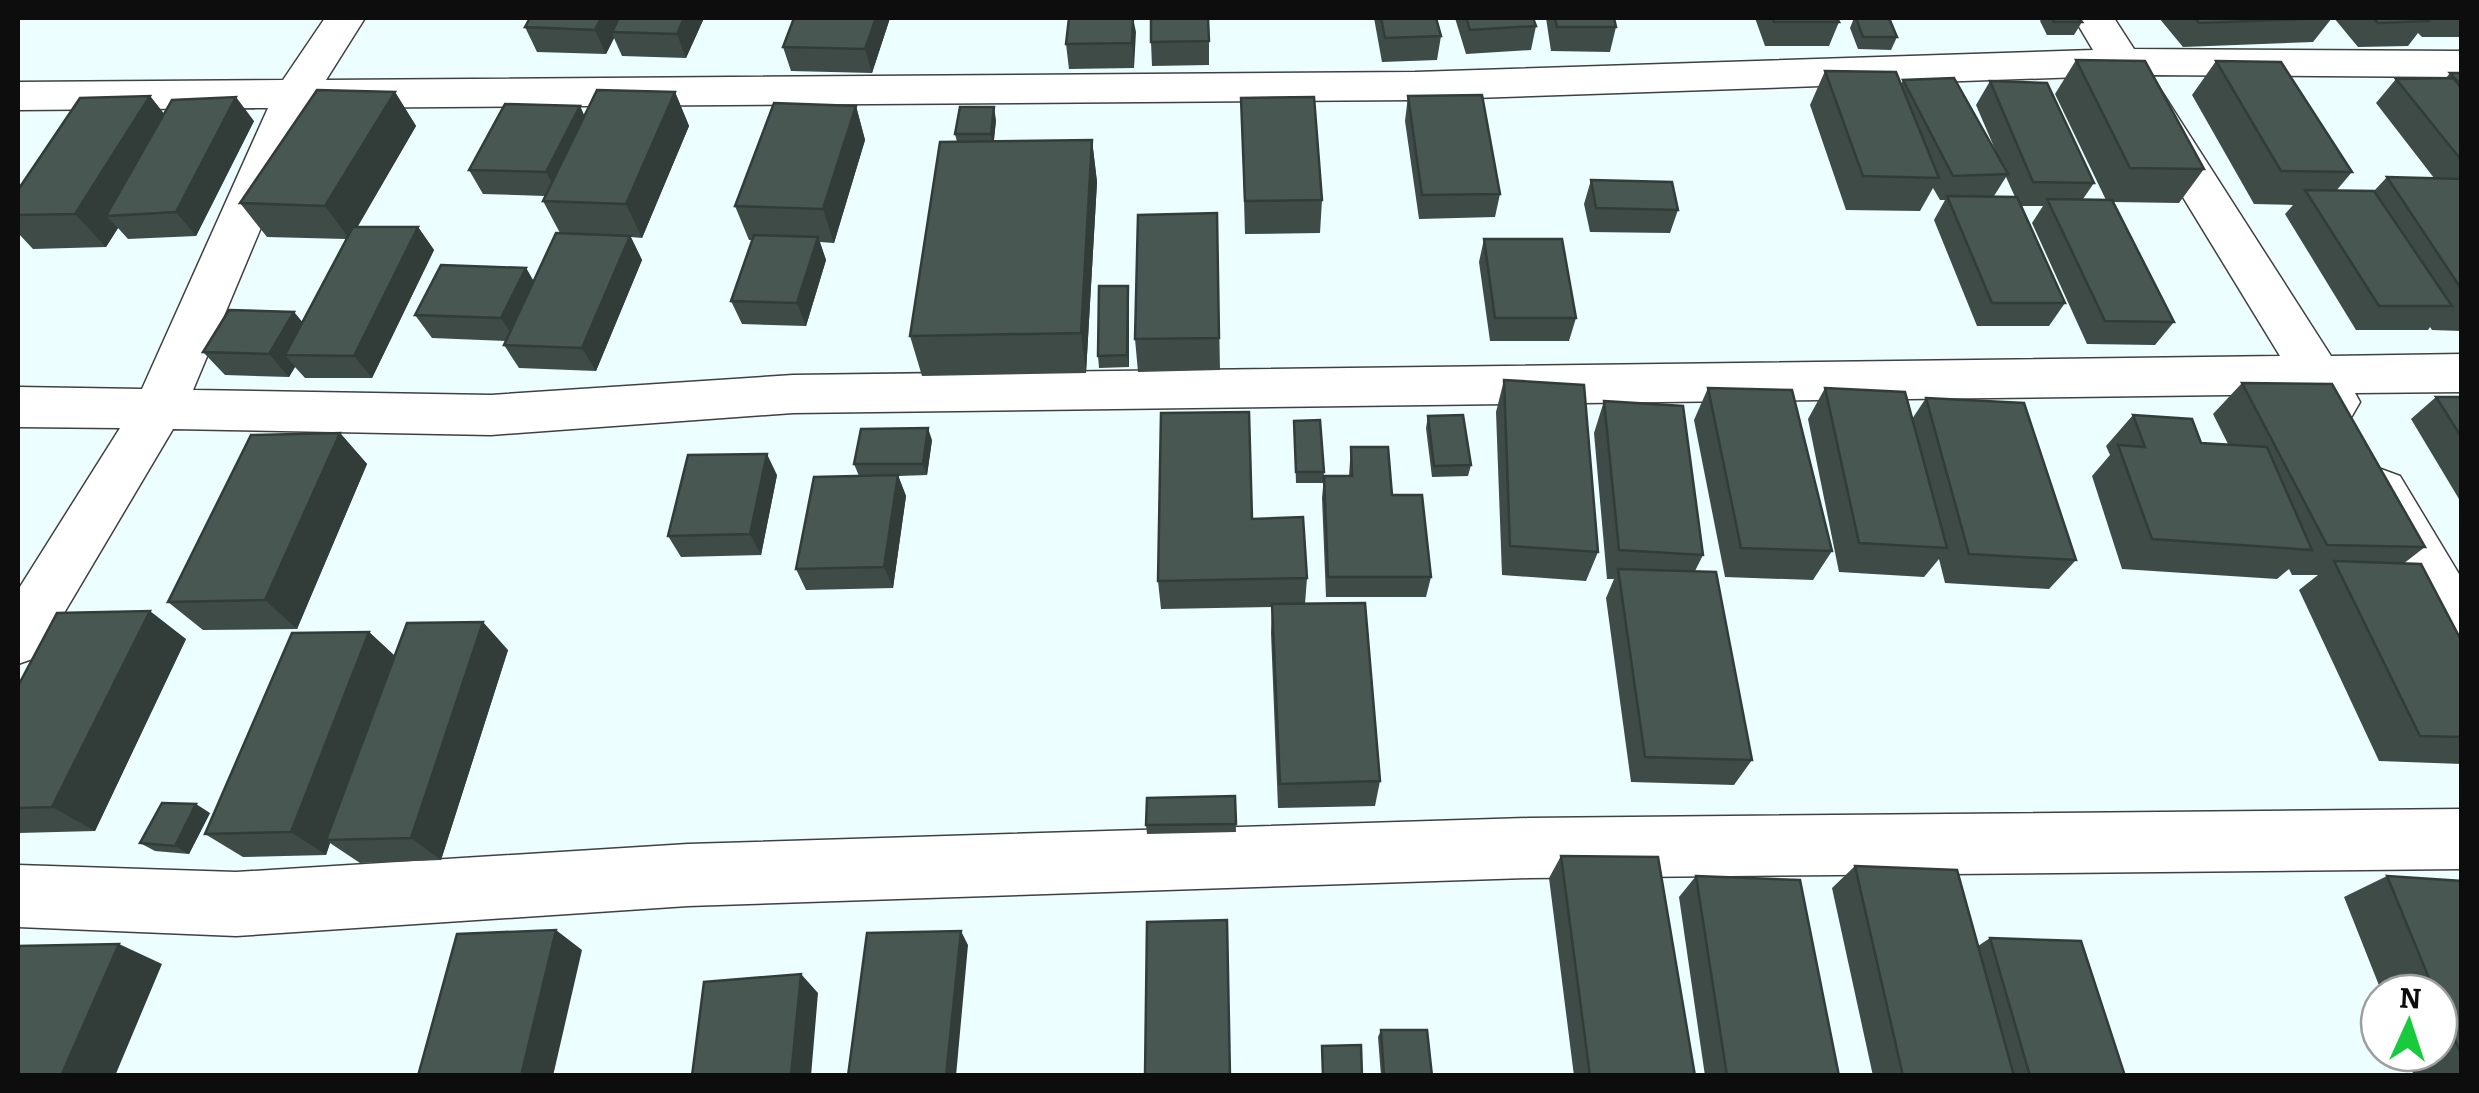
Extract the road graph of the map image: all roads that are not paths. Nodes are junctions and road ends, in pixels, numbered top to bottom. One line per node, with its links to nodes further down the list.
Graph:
1 (345, 18): 5 (street)
2 (2094, 18): 3 (street)
3 (2124, 62): 4 (street); 5 (street); 8 (street)
4 (2462, 64)
5 (295, 95): 6 (street); 9 (street)
6 (18, 96)
7 (2462, 373): 8 (street)
8 (2319, 374): 9 (street); 11 (street)
9 (160, 406): 10 (street); 12 (street)
10 (18, 407)
11 (2462, 631)
12 (18, 638)
13 (2462, 839): 14 (street)
14 (18, 896)

